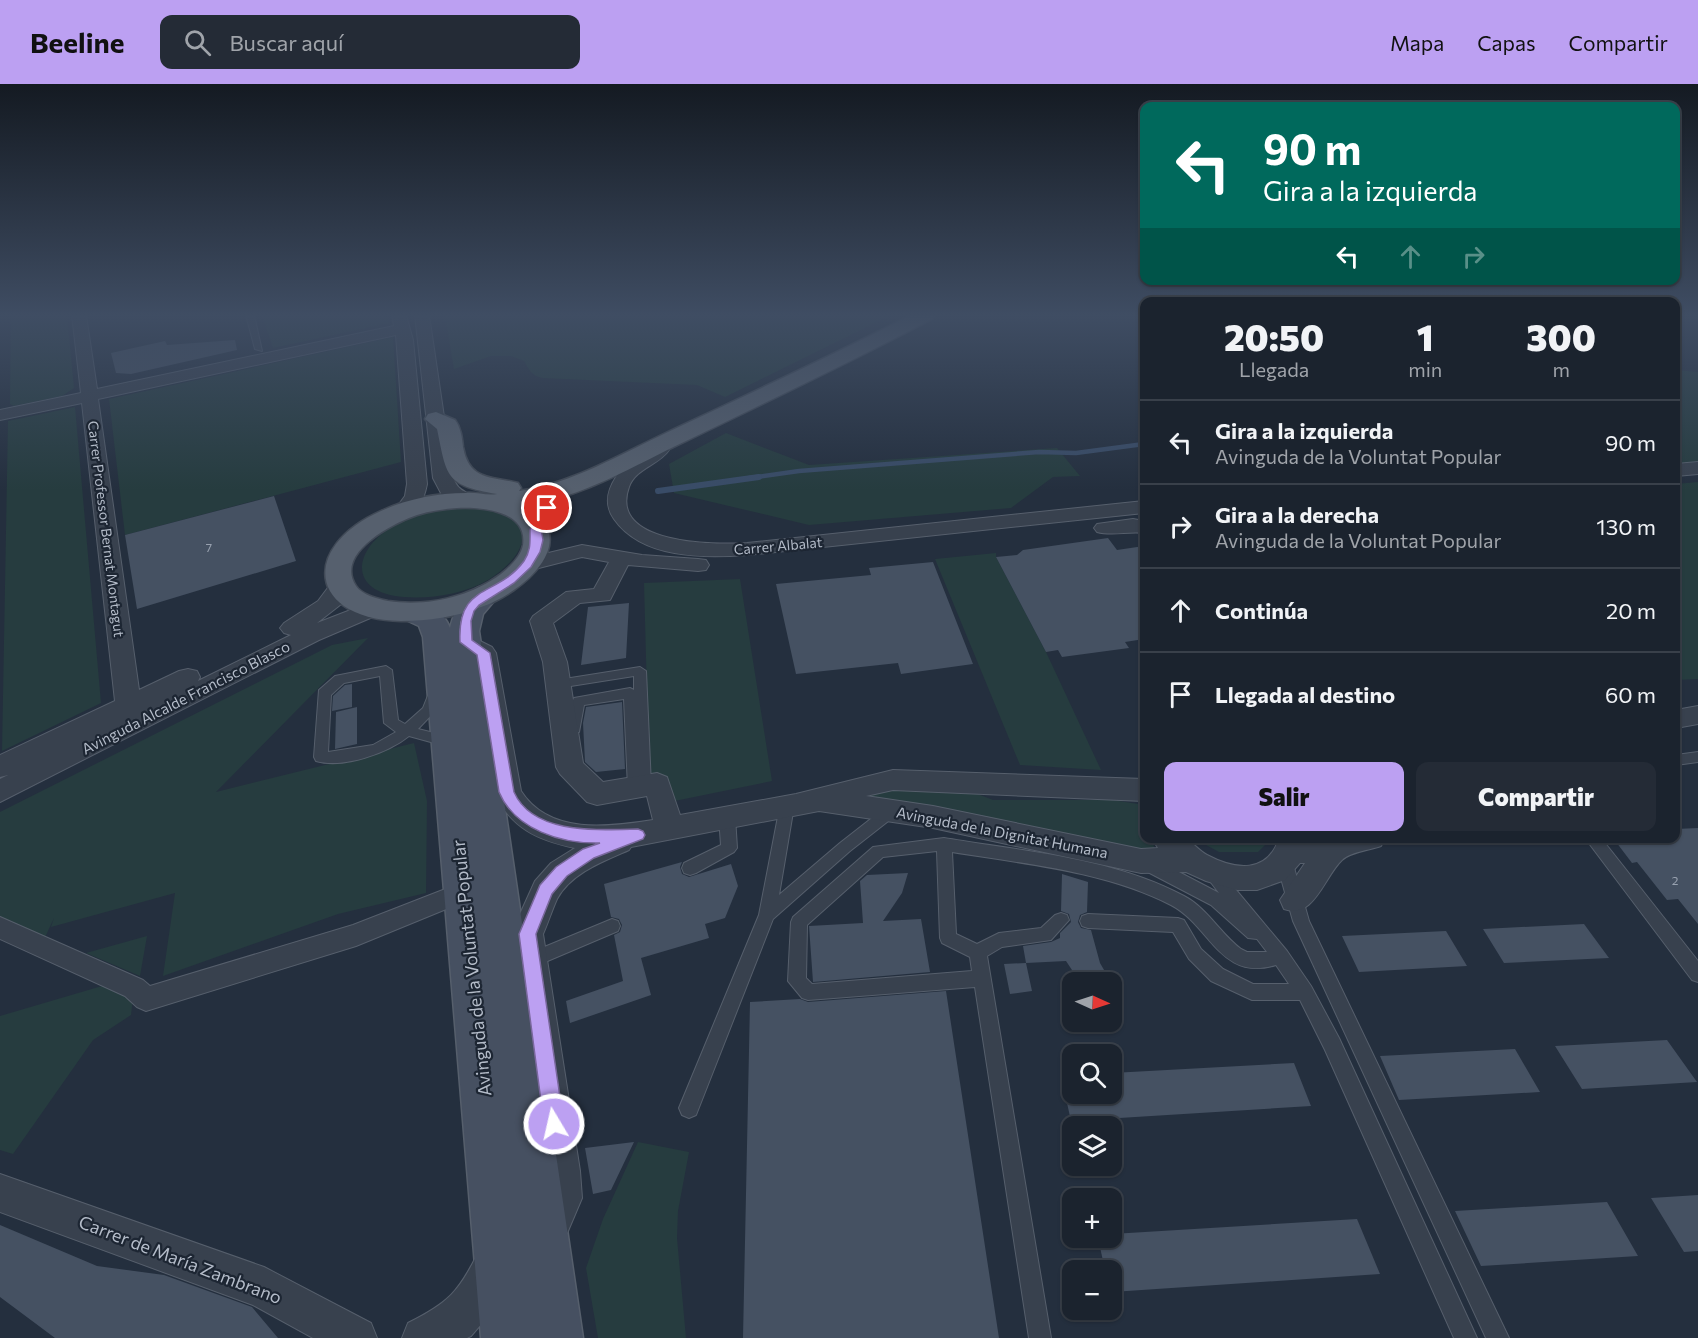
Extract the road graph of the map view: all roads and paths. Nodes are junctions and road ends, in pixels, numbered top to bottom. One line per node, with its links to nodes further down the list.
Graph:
1 (86, 374): 6 (street, Carrer Professor Bernat Montagut)
2 (183, 374): 6 (street)
3 (406, 374): 17 (street)
4 (430, 374): 9 (street)
5 (807, 374): 7 (main road)
6 (88, 396): 8 (street); 30 (street, Carrer Professor Bernat Montagut)
7 (760, 397): 10 (main road); 16 (street, Carrer Albalat)
8 (0, 415)
9 (436, 419): 10 (main road); 14 (street)
10 (700, 425): 13 (main road)
11 (1698, 468): 12 (street)
12 (1680, 470)
13 (594, 476): 15 (main road); 19 (main road)
14 (463, 500): 15 (main road); 17 (main road)
15 (494, 502): 19 (main road)
16 (1140, 507)
17 (404, 511): 22 (main road)
18 (1140, 526): 20 (street, Carrer Albalat)
19 (536, 528): 21 (main road)
20 (622, 557): 21 (street, Carrer Albalat); 27 (street)
21 (527, 565): 23 (main road)
22 (340, 586): 24 (main road); 30 (street, Avinguda Alcalde Francisco Blasco)
23 (486, 594): 24 (main road); 25 (main road, Avinguda de la Voluntat Popular)
24 (394, 610): 26 (main road, Avinguda de la Voluntat Popular); 41 (street, Avinguda Alcalde Francisco Blasco)
25 (466, 642): 46 (street); 72 (main road, Avinguda de la Voluntat Popular)
26 (443, 681): 33 (lane); 34 (main road, Avinguda de la Voluntat Popular)
27 (558, 684): 35 (street); 39 (lane)
28 (1680, 703): 29 (street)
29 (1698, 703)
30 (125, 708): 38 (street, Avinguda Alcalde Francisco Blasco)
31 (1698, 715): 32 (street)
32 (1680, 718)
33 (404, 731): 33 (lane); 34 (lane)
34 (449, 742): 71 (main road, Avinguda de la Voluntat Popular)
35 (568, 748): 39 (street); 39 (lane)
36 (1698, 757): 37 (lane)
37 (1680, 759)
38 (0, 767)
39 (639, 787): 46 (street)
40 (1140, 790): 42 (street, Avinguda de la Dignitat Humana)
41 (0, 791)
42 (817, 801): 43 (street, Avinguda de la Dignitat Humana); 44 (street, Avinguda de la Dignitat Humana)
43 (787, 806): 45 (street, Avinguda de la Dignitat Humana); 58 (lane)
44 (891, 811): 53 (street, Avinguda de la Dignitat Humana); 58 (lane)
45 (727, 817): 46 (street, Avinguda de la Dignitat Humana); 55 (lane)
46 (654, 832): 65 (street)
47 (1172, 843): 54 (street)
48 (1354, 843): 51 (street)
49 (1596, 843): 66 (lane)
50 (944, 844): 63 (lane); 64 (lane); 67 (lane)
51 (1333, 849): 52 (street); 57 (street)
52 (1290, 851): 54 (street, Avinguda de la Dignitat Humana); 57 (lane)
53 (1141, 861): 54 (street, Avinguda de la Dignitat Humana); 64 (lane)
54 (1199, 866): 64 (lane)
55 (690, 868)
56 (448, 898): 62 (street)
57 (1295, 900): 79 (lane)
58 (767, 915): 69 (lane)
59 (1061, 920): 63 (lane)
60 (1088, 921): 68 (lane)
61 (612, 926): 65 (lane)
62 (0, 928)
63 (978, 952): 67 (lane)
64 (1281, 956): 68 (lane)
65 (529, 961): 72 (street)
66 (1698, 974)
67 (983, 978): 77 (lane)
68 (1305, 992): 78 (lane)
69 (689, 1108)
70 (0, 1193): 73 (street, Carrer de María Zambrano)
71 (499, 1238): 74 (street); 75 (main road, Avinguda de la Voluntat Popular)
72 (541, 1246): 76 (main road, Avinguda de la Voluntat Popular)
73 (356, 1338)
74 (423, 1338)
75 (509, 1338)
76 (555, 1338)
77 (1040, 1338)
78 (1466, 1338)
79 (1498, 1338)

